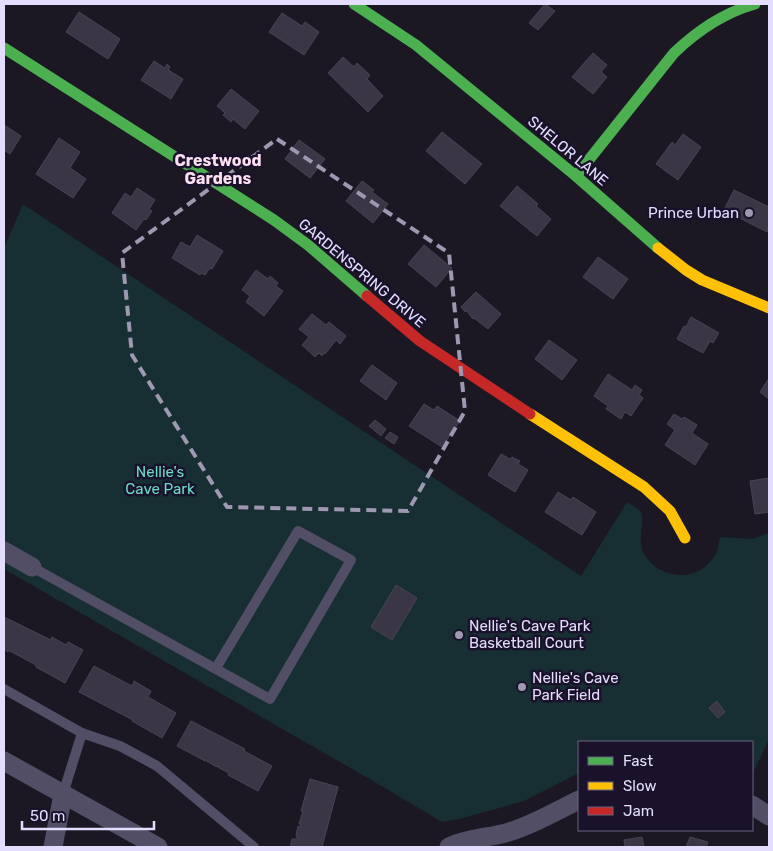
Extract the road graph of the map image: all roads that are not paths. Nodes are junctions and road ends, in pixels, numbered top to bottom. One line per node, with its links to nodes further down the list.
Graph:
1 (354, 4): 4 (street, SHELOR LANE)
2 (755, 4): 4 (street)
3 (4, 48): 6 (street, GARDENSPRING DRIVE)
4 (576, 176): 5 (street, SHELOR LANE)
5 (769, 308)
6 (685, 538)
7 (4, 551): 8 (street)
8 (32, 567): 9 (lane)
9 (216, 668): 9 (lane)
10 (4, 689): 11 (lane)
11 (82, 732): 13 (lane); 19 (lane)
12 (4, 761): 13 (street)
13 (63, 794): 17 (street); 18 (street)
14 (578, 800): 20 (street)
15 (753, 807): 16 (street)
16 (769, 816)
17 (53, 847)
18 (158, 847)
19 (254, 847)
20 (449, 847)

